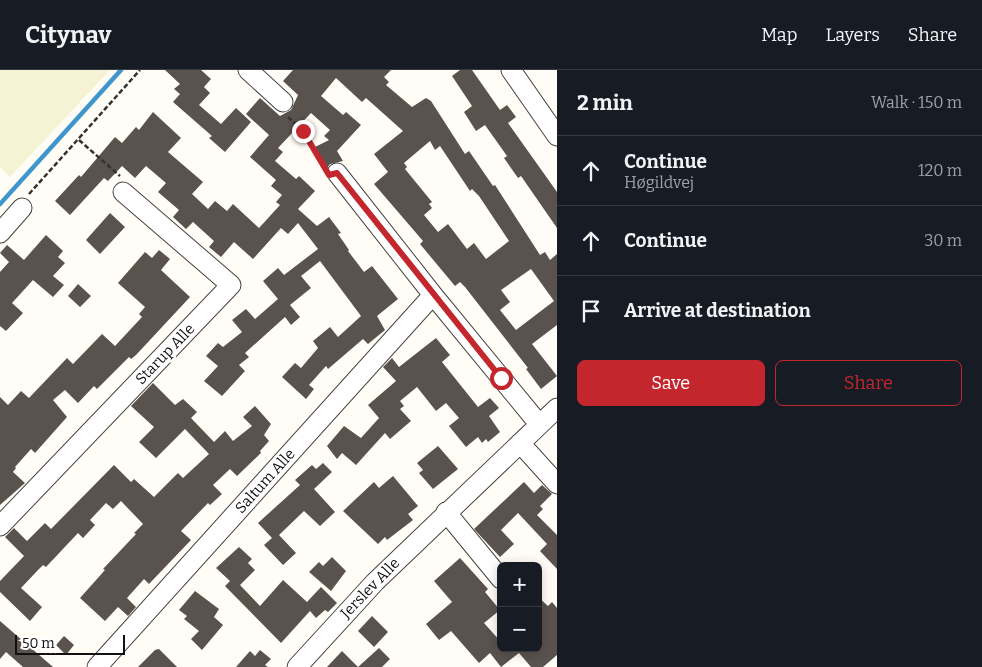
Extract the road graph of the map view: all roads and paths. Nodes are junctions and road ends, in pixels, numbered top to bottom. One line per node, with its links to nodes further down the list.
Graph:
1 (140, 70): 6 (path)
2 (248, 70): 4 (street)
3 (511, 70): 5 (street)
4 (283, 102): 7 (path)
5 (557, 136)
6 (78, 140): 8 (path); 9 (path)
7 (337, 173): 11 (street)
8 (123, 192): 17 (street, Starup Alle)
9 (22, 208): 10 (street)
10 (0, 232)
11 (433, 295): 13 (street); 19 (street, Saltum Alle)
12 (557, 408): 13 (street, Jerslev Alle)
13 (539, 424): 14 (street, Jerslev Alle)
14 (520, 443): 15 (street); 16 (street, Jerslev Alle)
15 (557, 484)
16 (446, 512): 18 (street); 20 (street, Jerslev Alle)
17 (0, 526)
18 (497, 574)
19 (97, 667)
20 (297, 667)

